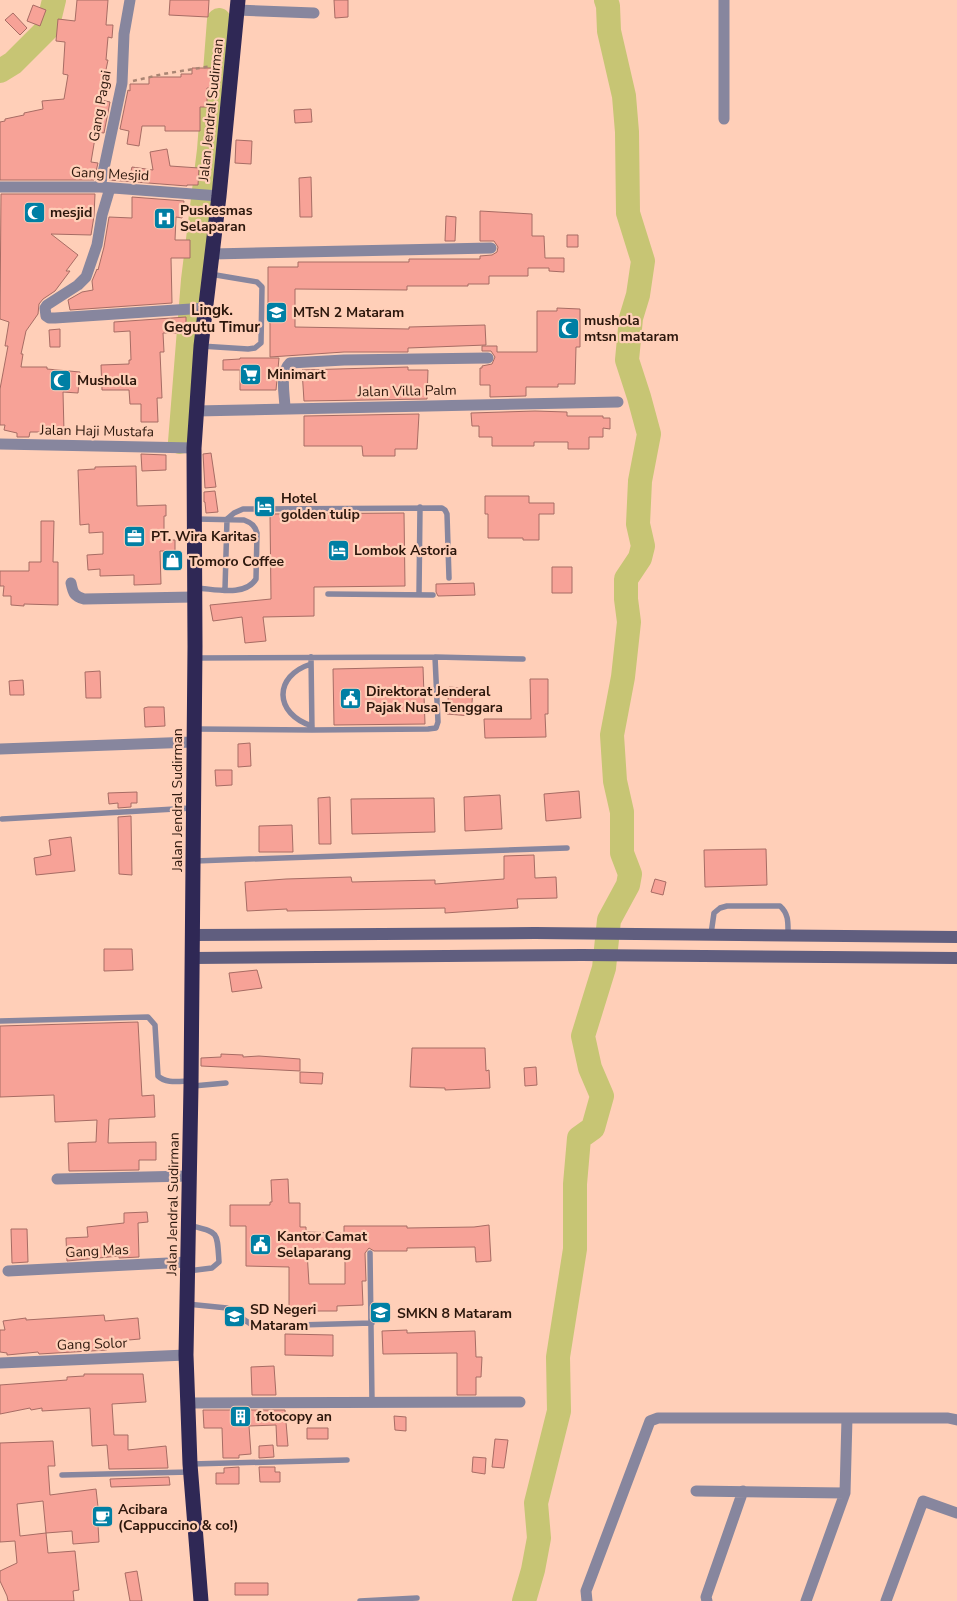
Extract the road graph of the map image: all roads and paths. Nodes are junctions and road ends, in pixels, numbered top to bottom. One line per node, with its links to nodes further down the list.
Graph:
1 (130, 0): 6 (street, Gang Pagai)
2 (724, 0): 7 (street)
3 (238, 5): 4 (street); 5 (highway, Jalan Jendral Sudirman)
4 (314, 12)
5 (232, 63): 6 (path); 10 (highway, Jalan Jendral Sudirman)
6 (122, 83): 9 (street, Gang Pagai)
7 (724, 119)
8 (0, 187): 9 (street, Gang Mesjid)
9 (105, 188): 10 (street, Gang Mesjid); 14 (street, Gang Pagai)
10 (219, 196): 12 (highway, Jalan Jendral Sudirman)
11 (491, 248): 12 (street)
12 (212, 254): 13 (highway, Jalan Jendral Sudirman)
13 (210, 274): 14 (highway, Jalan Jendral Sudirman); 15 (lane)
14 (206, 308): 15 (highway, Jalan Jendral Sudirman)
15 (201, 346): 19 (highway, Jalan Jendral Sudirman)
16 (488, 358): 18 (street)
17 (618, 402): 18 (street, Jalan Villa Palm)
18 (285, 409): 19 (street, Jalan Villa Palm)
19 (196, 411): 21 (highway, Jalan Jendral Sudirman)
20 (4, 444): 21 (street, Jalan Haji Mustafa)
21 (194, 448): 23 (highway, Jalan Jendral Sudirman)
22 (420, 507): 24 (lane); 25 (lane); 30 (lane)
23 (194, 519): 24 (lane); 28 (highway, Jalan Jendral Sudirman)
24 (227, 519): 27 (lane); 27 (lane)
25 (449, 578)
26 (71, 583): 28 (street)
27 (225, 589): 28 (lane)
28 (194, 593): 33 (highway, Jalan Jendral Sudirman)
29 (328, 594): 30 (lane)
30 (419, 595): 31 (lane)
31 (433, 595)
32 (435, 657): 34 (lane); 35 (lane); 36 (lane)
33 (194, 658): 35 (lane); 37 (highway, Jalan Jendral Sudirman)
34 (523, 659)
35 (311, 661): 36 (lane); 36 (lane)
36 (312, 728): 37 (lane)
37 (194, 736): 38 (street); 39 (highway, Jalan Jendral Sudirman)
38 (0, 749)
39 (193, 808): 40 (lane); 42 (highway, Jalan Jendral Sudirman)
40 (2, 819)
41 (567, 848): 42 (lane)
42 (193, 861): 44 (highway, Jalan Jendral Sudirman)
43 (711, 934): 44 (main road); 45 (main road); 45 (lane)
44 (192, 935): 47 (highway, Jalan Jendral Sudirman)
45 (788, 935): 46 (main road)
46 (957, 937)
47 (192, 958): 48 (main road); 51 (highway, Jalan Jendral Sudirman)
48 (957, 958)
49 (0, 1021): 51 (lane)
50 (226, 1083): 51 (lane)
51 (191, 1084): 52 (highway, Jalan Jendral Sudirman)
52 (189, 1176): 53 (street); 54 (highway, Jalan Jendral Sudirman)
53 (57, 1179)
54 (189, 1225): 56 (highway, Jalan Jendral Sudirman); 56 (lane)
55 (370, 1253): 59 (lane)
56 (188, 1266): 57 (street, Gang Mas); 58 (highway, Jalan Jendral Sudirman)
57 (8, 1271)
58 (188, 1304): 59 (lane); 60 (highway, Jalan Jendral Sudirman)
59 (372, 1323): 62 (lane)
60 (186, 1355): 61 (street, Gang Solor); 64 (highway, Jalan Jendral Sudirman)
61 (0, 1363)
62 (372, 1401): 63 (street); 64 (street)
63 (520, 1402)
64 (188, 1403): 68 (highway, Jalan Jendral Sudirman)
65 (847, 1418): 66 (street); 72 (street); 77 (street)
66 (957, 1420)
67 (348, 1460): 68 (lane)
68 (190, 1468): 69 (lane); 75 (highway, Jalan Jendral Sudirman)
69 (62, 1475)
70 (696, 1491): 71 (street)
71 (743, 1491): 72 (street); 78 (street)
72 (845, 1493): 79 (street)
73 (957, 1512): 80 (street)
74 (417, 1598): 76 (lane)
75 (201, 1601)
76 (360, 1601)
77 (587, 1601)
78 (708, 1601)
79 (806, 1601)
80 (886, 1601)

